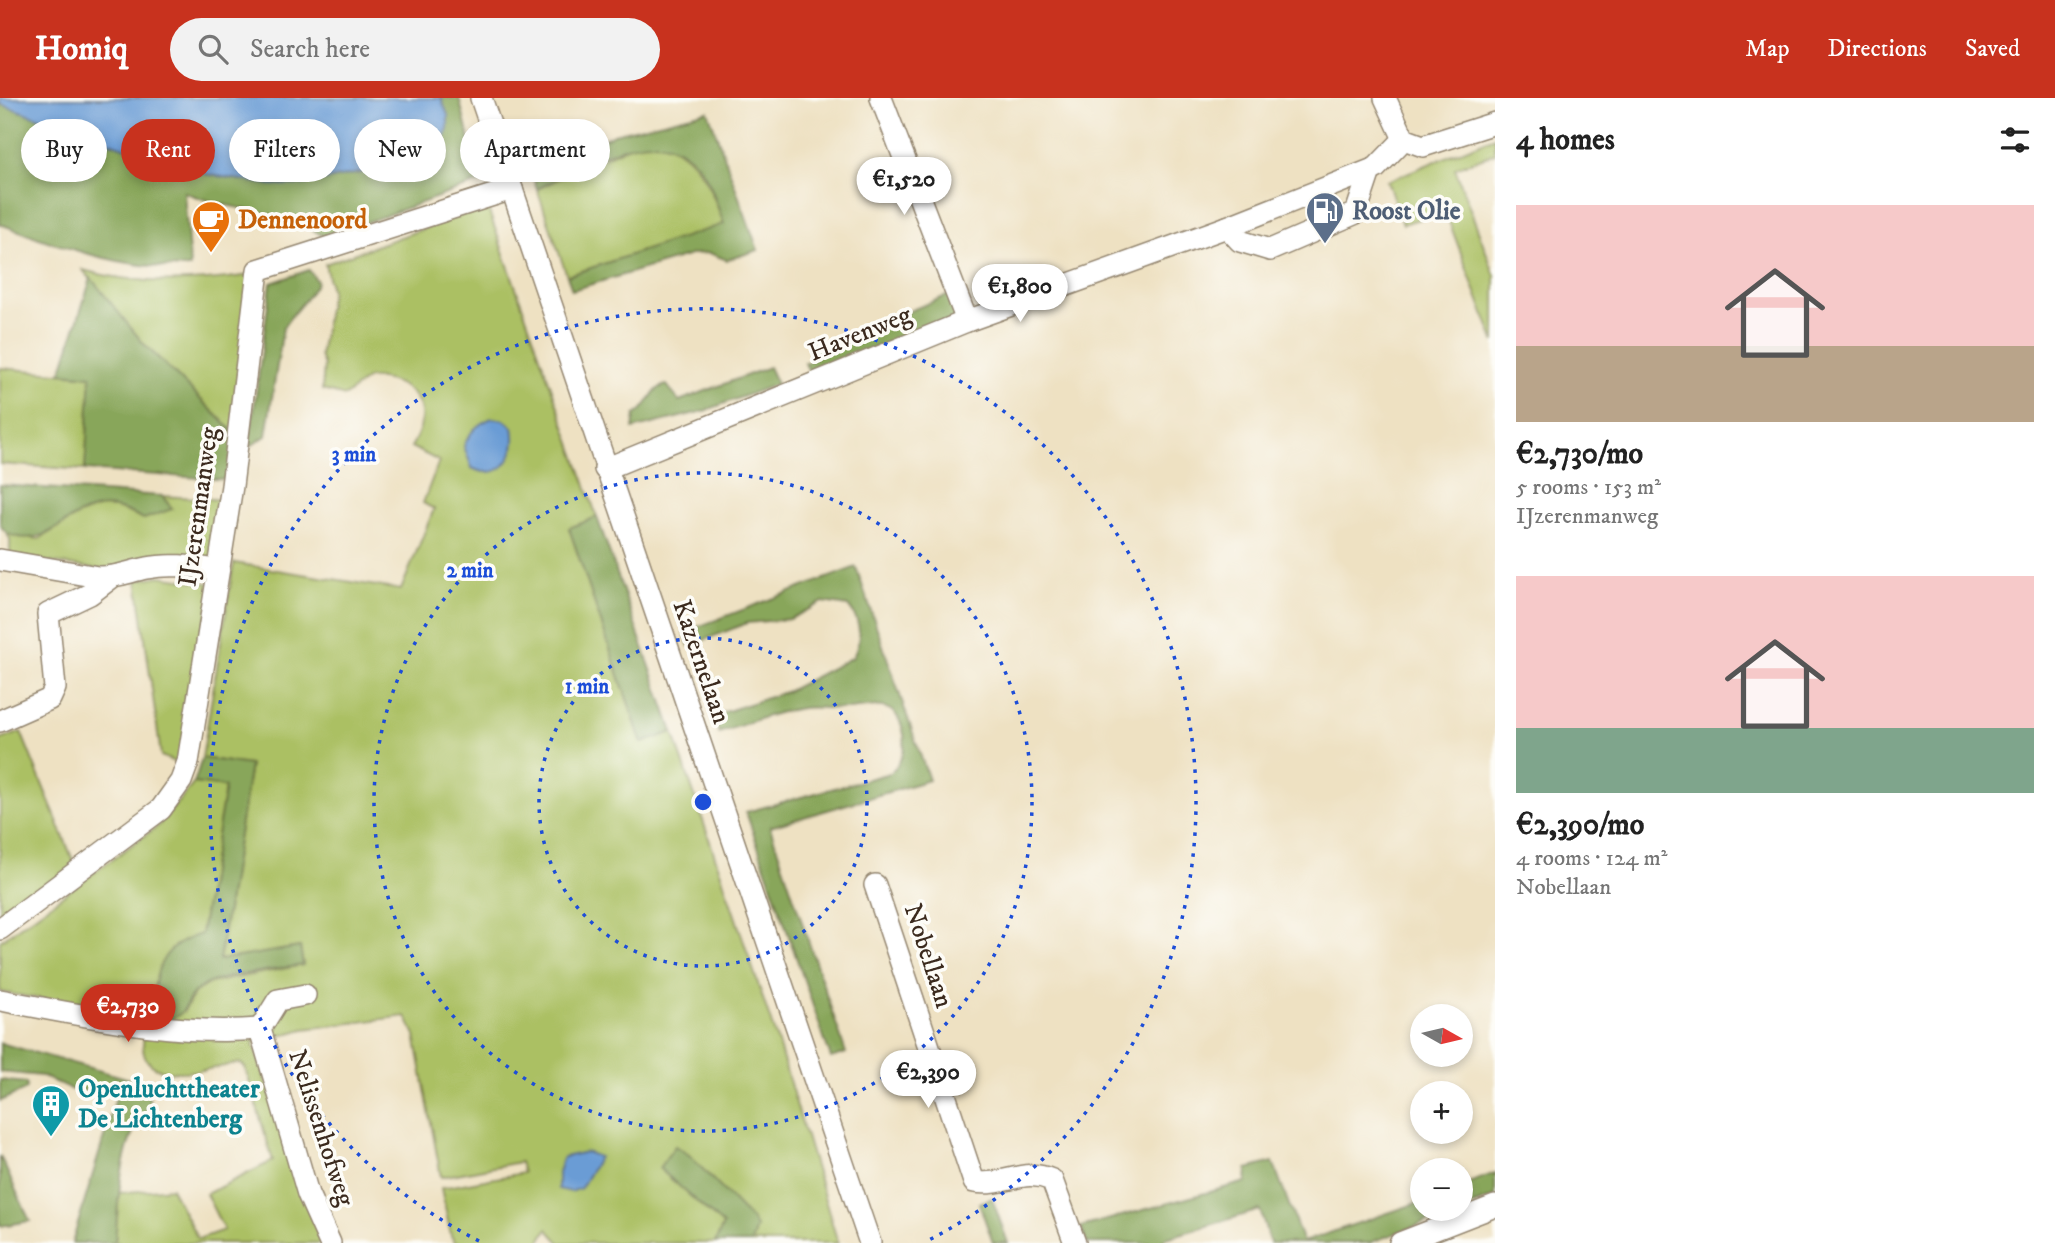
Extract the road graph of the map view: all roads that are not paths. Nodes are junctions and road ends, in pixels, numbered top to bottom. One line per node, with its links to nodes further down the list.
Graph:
1 (481, 98): 7 (street, Kazernelaan)
2 (881, 98): 9 (street)
3 (1385, 98): 5 (street)
4 (1495, 123): 5 (street)
5 (1404, 139): 6 (street, Havenweg)
6 (1370, 171): 8 (street, Havenweg); 8 (street)
7 (512, 189): 10 (street, Kazernelaan); 12 (street, IJzerenmanweg)
8 (1227, 227): 9 (street, Havenweg)
9 (967, 321): 10 (street, Havenweg)
10 (605, 469): 22 (street, Kazernelaan)
11 (0, 560): 13 (street)
12 (218, 570): 13 (street); 16 (street, IJzerenmanweg)
13 (111, 578): 14 (street)
14 (0, 721)
15 (875, 884): 23 (street, Nobellaan)
16 (0, 929)
17 (305, 995): 19 (street)
18 (0, 1000): 19 (street)
19 (260, 1029): 21 (street, Nelissenhofweg)
20 (1495, 1206): 24 (street)
21 (330, 1243)
22 (870, 1243)
23 (1075, 1243)
24 (1400, 1243)

